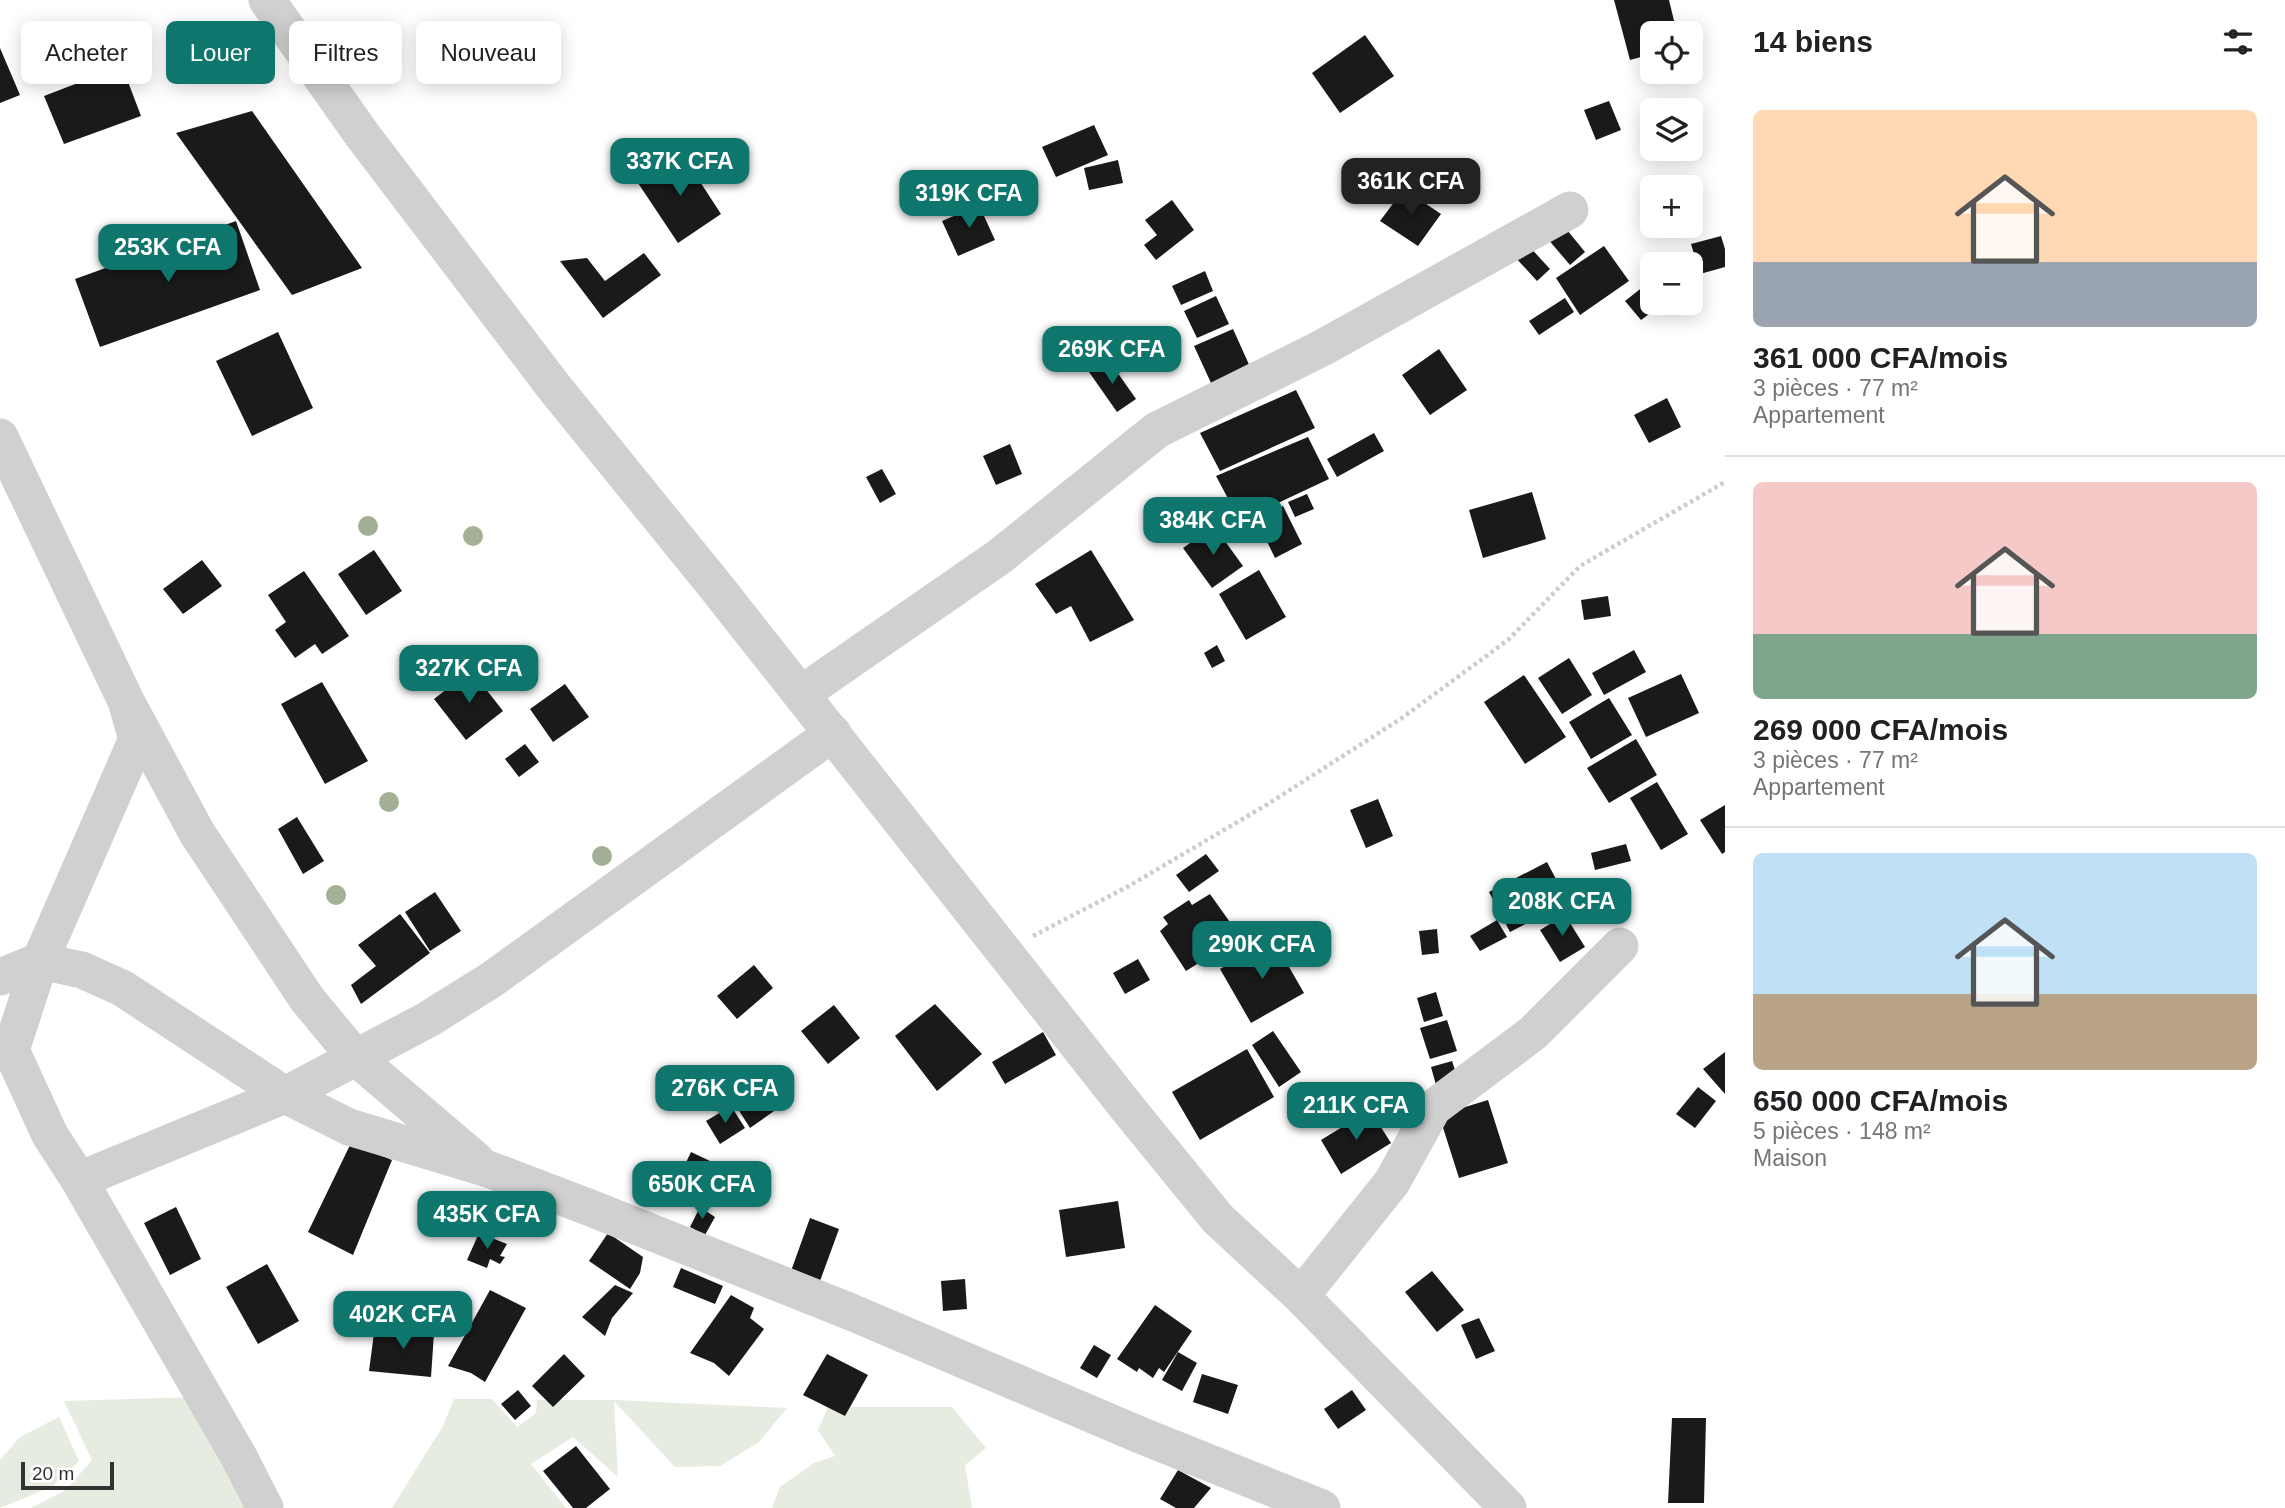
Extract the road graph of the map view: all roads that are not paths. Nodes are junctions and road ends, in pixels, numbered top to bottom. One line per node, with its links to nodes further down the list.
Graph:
1 (267, 0): 4 (street)
2 (1570, 210): 4 (street)
3 (0, 437): 5 (street)
4 (801, 694): 6 (street)
5 (126, 701): 8 (street); 10 (street)
6 (833, 733): 10 (street); 14 (street)
7 (1620, 946): 14 (street)
8 (40, 961): 9 (street); 11 (street); 13 (street)
9 (0, 977)
10 (355, 1057): 11 (street); 12 (street)
11 (285, 1095): 12 (street); 13 (street)
12 (488, 1169): 16 (street)
13 (79, 1180): 15 (street)
14 (1301, 1296): 17 (street)
15 (265, 1508)
16 (1322, 1508)
17 (1508, 1508)

